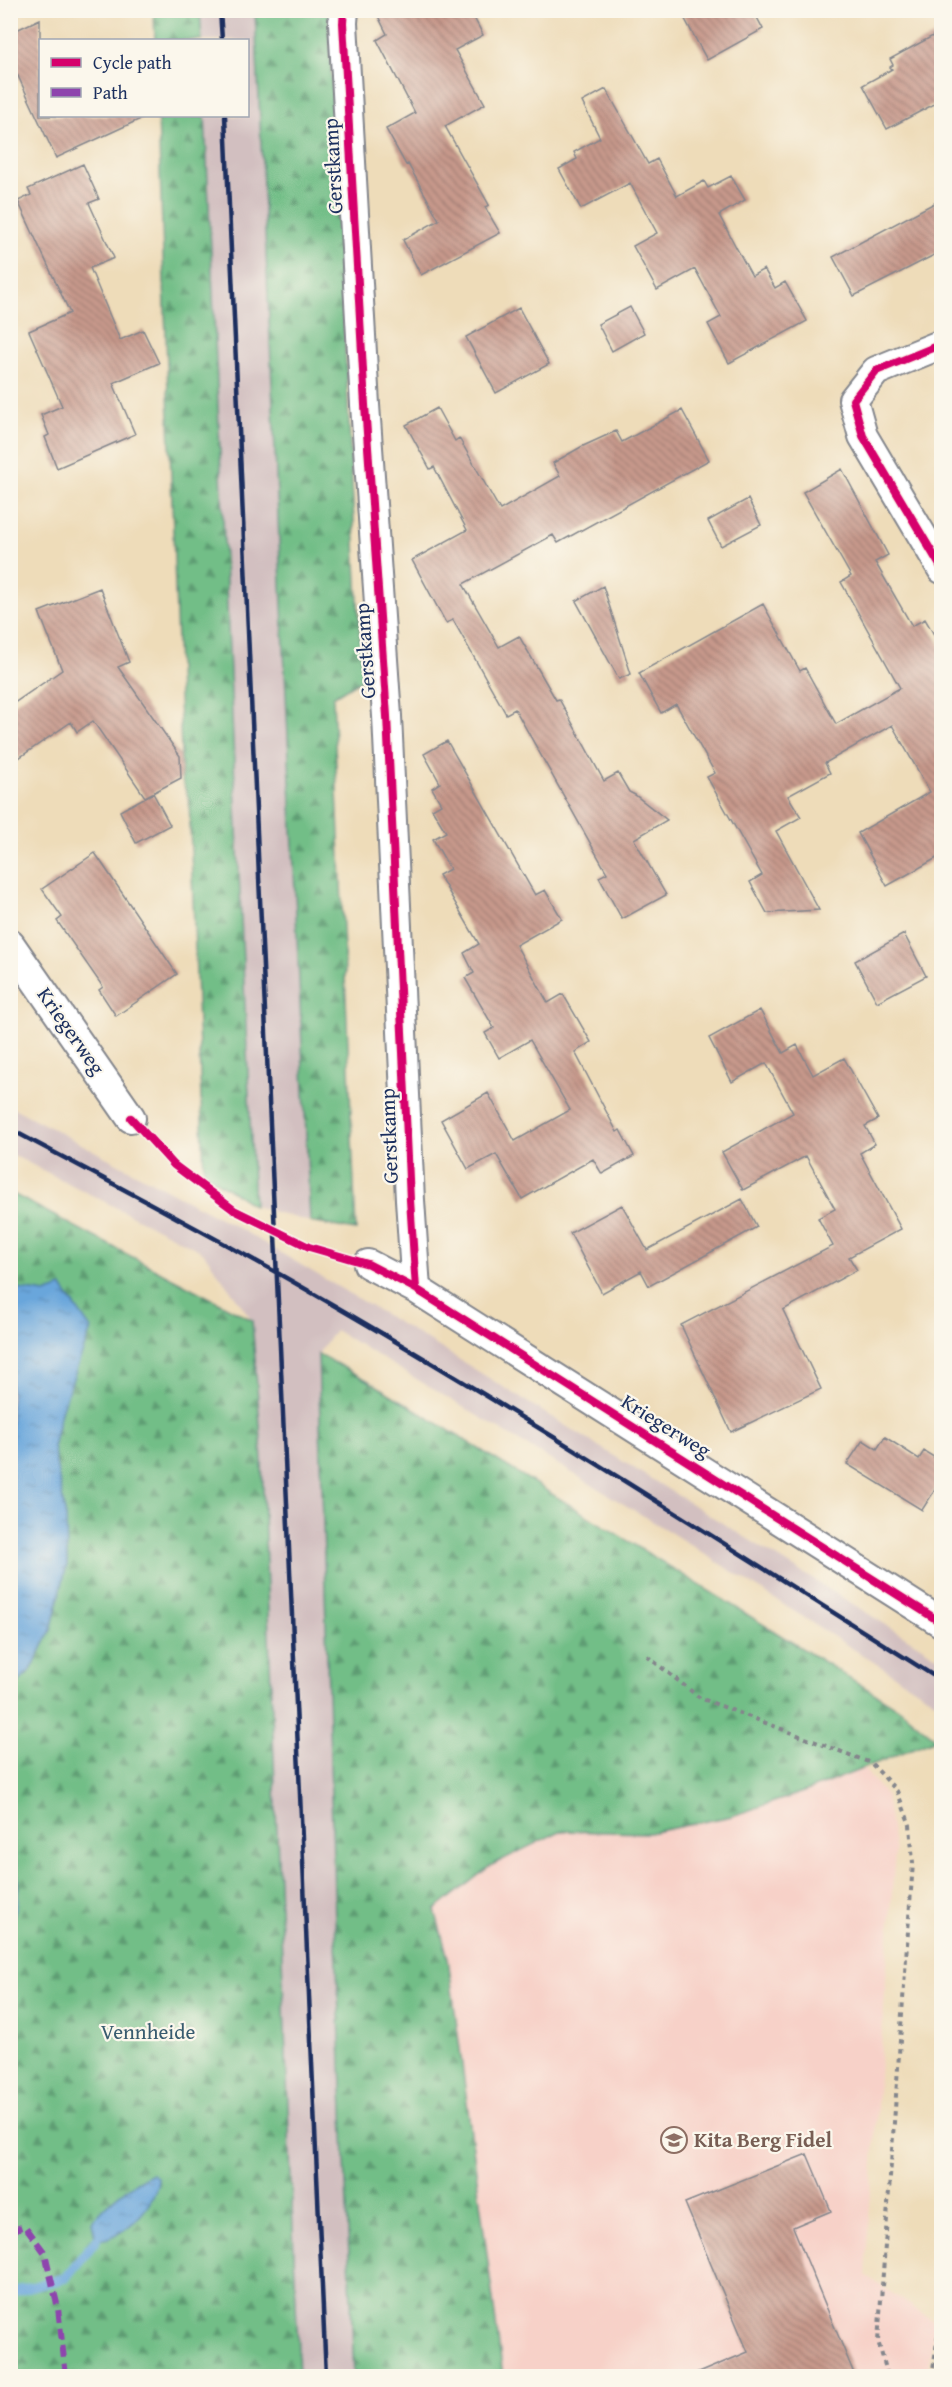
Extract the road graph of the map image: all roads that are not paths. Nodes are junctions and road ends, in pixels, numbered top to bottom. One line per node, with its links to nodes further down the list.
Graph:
1 (344, 10): 7 (street, Gerstkamp)
2 (942, 344): 3 (street)
3 (942, 569)
4 (10, 944): 5 (street, Kriegerweg)
5 (131, 1118)
6 (368, 1264): 7 (street, Kriegerweg)
7 (416, 1289): 8 (street, Kriegerweg)
8 (942, 1623)

